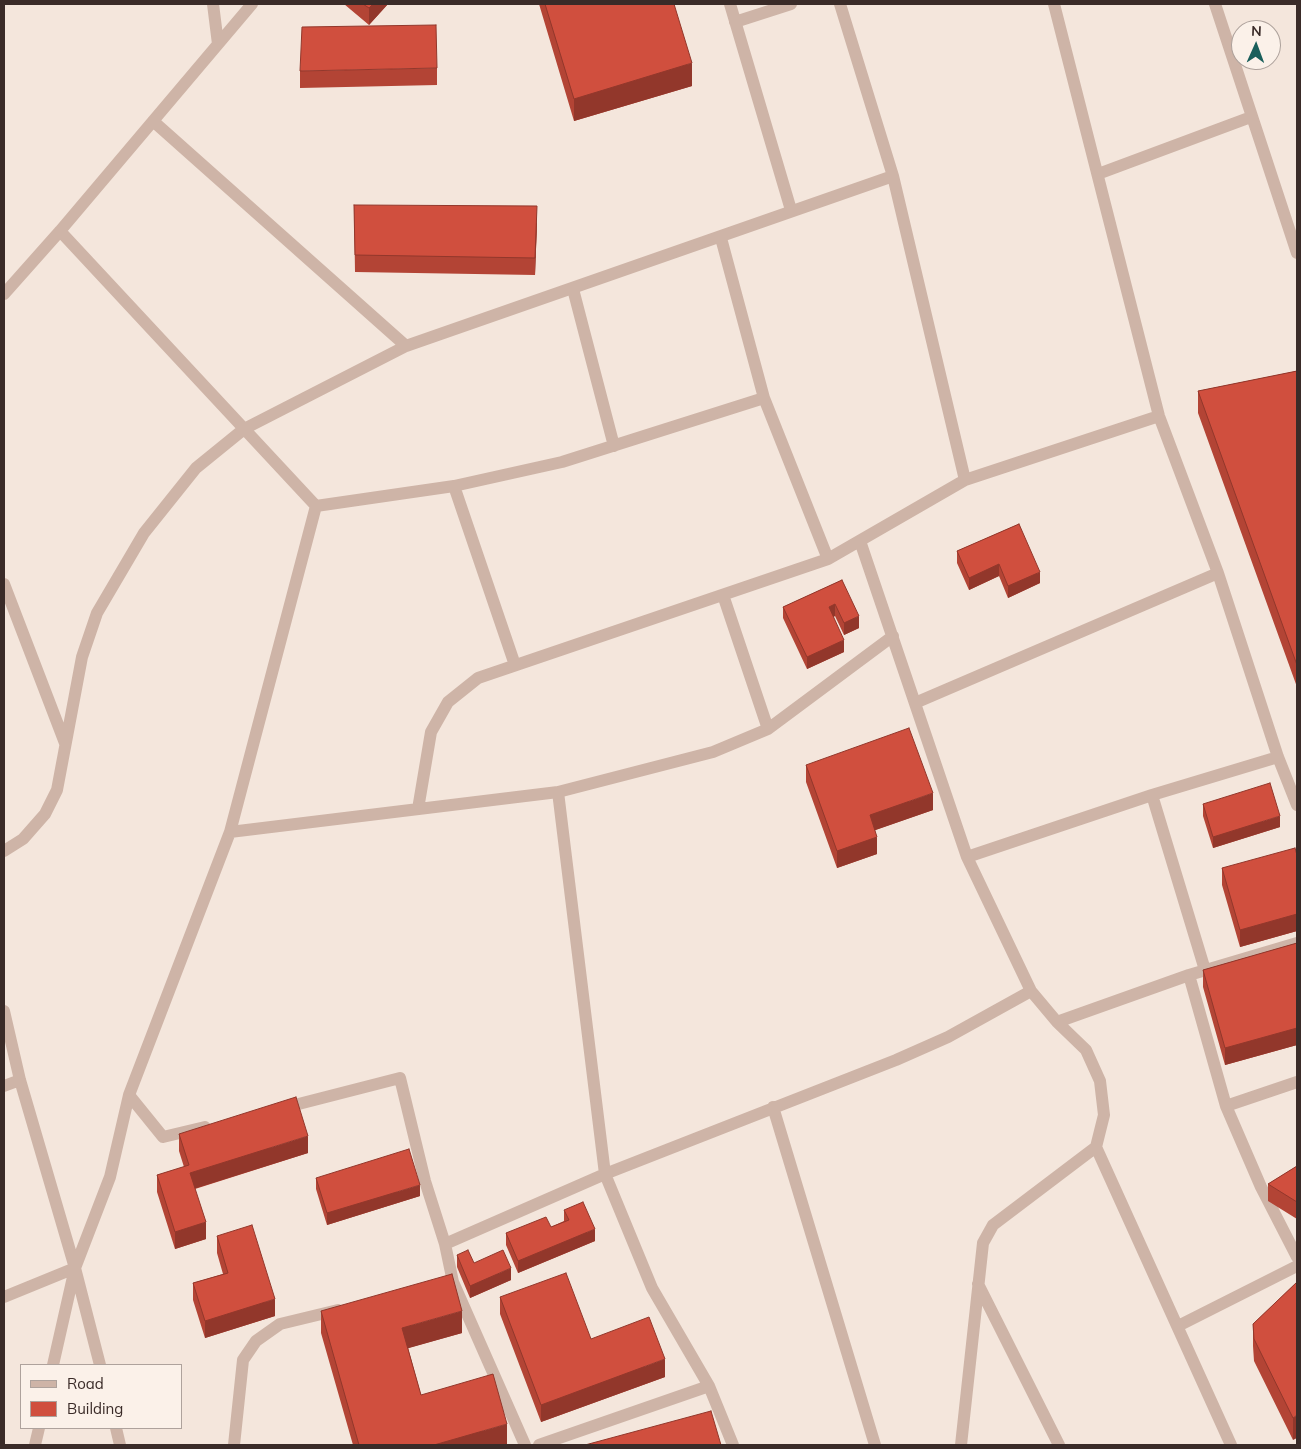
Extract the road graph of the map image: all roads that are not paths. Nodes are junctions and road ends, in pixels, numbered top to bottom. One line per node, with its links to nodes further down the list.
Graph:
1 (213, 4): 9 (street)
2 (252, 4): 9 (street)
3 (730, 4): 8 (street)
4 (791, 4): 8 (street)
5 (840, 4): 13 (street)
6 (1054, 4): 12 (street)
7 (1215, 4): 10 (street)
8 (736, 22): 14 (street)
9 (218, 44): 11 (street)
10 (1251, 117): 12 (street); 17 (street)
11 (153, 121): 15 (street); 20 (street)
12 (1098, 174): 22 (street)
13 (893, 176): 14 (street); 25 (street)
14 (791, 210): 16 (street)
15 (60, 232): 19 (street); 23 (street)
16 (721, 238): 18 (street); 21 (street)
17 (1297, 252)
18 (573, 289): 20 (street); 24 (street)
19 (4, 294)
20 (406, 346): 23 (street)
21 (764, 398): 24 (street); 29 (street)
22 (1159, 416): 25 (street); 30 (street)
23 (244, 429): 27 (street); 37 (street)
24 (614, 446): 26 (street)
25 (965, 480): 28 (street)
26 (454, 486): 27 (street); 34 (street)
27 (316, 506): 43 (street)
28 (860, 541): 29 (street); 33 (street)
29 (828, 559): 32 (street)
30 (1218, 573): 35 (street); 38 (street)
31 (4, 584): 37 (street)
32 (722, 595): 34 (street); 36 (street)
33 (893, 636): 35 (street); 36 (street)
34 (515, 665): 42 (street)
35 (915, 703): 45 (street)
36 (768, 729): 39 (street)
37 (66, 743): 44 (street)
38 (1278, 757): 40 (street); 41 (street)
39 (558, 792): 42 (street); 61 (street)
40 (1152, 796): 45 (street); 47 (street)
41 (1297, 805)
42 (418, 809): 43 (street)
43 (230, 832): 55 (street)
44 (4, 851)
45 (967, 857): 49 (street)
46 (1297, 943): 47 (street)
47 (1205, 970): 48 (street)
48 (1189, 975): 51 (street); 56 (street)
49 (1031, 991): 51 (street); 57 (street)
50 (4, 1011): 52 (street)
51 (1057, 1022): 60 (street)
52 (20, 1080): 54 (street); 65 (street)
53 (1297, 1082): 56 (street)
54 (4, 1086)
55 (129, 1095): 59 (street); 65 (street)
56 (1226, 1106): 63 (street)
57 (773, 1108): 61 (street); 81 (street)
58 (270, 1111): 62 (street)
59 (216, 1124)
60 (1096, 1147): 66 (street); 69 (street)
61 (605, 1174): 62 (street); 72 (street)
62 (445, 1244): 78 (street)
63 (1297, 1257)
64 (1297, 1266): 69 (street)
65 (75, 1268): 67 (street); 70 (street); 71 (street)
66 (978, 1284): 82 (street); 83 (street)
67 (4, 1297)
68 (347, 1308): 77 (street)
69 (1178, 1326): 84 (street)
70 (53, 1364)
71 (100, 1364)
72 (709, 1386): 79 (street); 80 (street)
73 (39, 1429): 75 (street)
74 (116, 1429): 76 (street)
75 (35, 1445)
76 (120, 1445)
77 (234, 1445)
78 (525, 1445)
79 (539, 1445)
80 (733, 1445)
81 (875, 1445)
82 (961, 1445)
83 (1059, 1445)
84 (1231, 1445)

